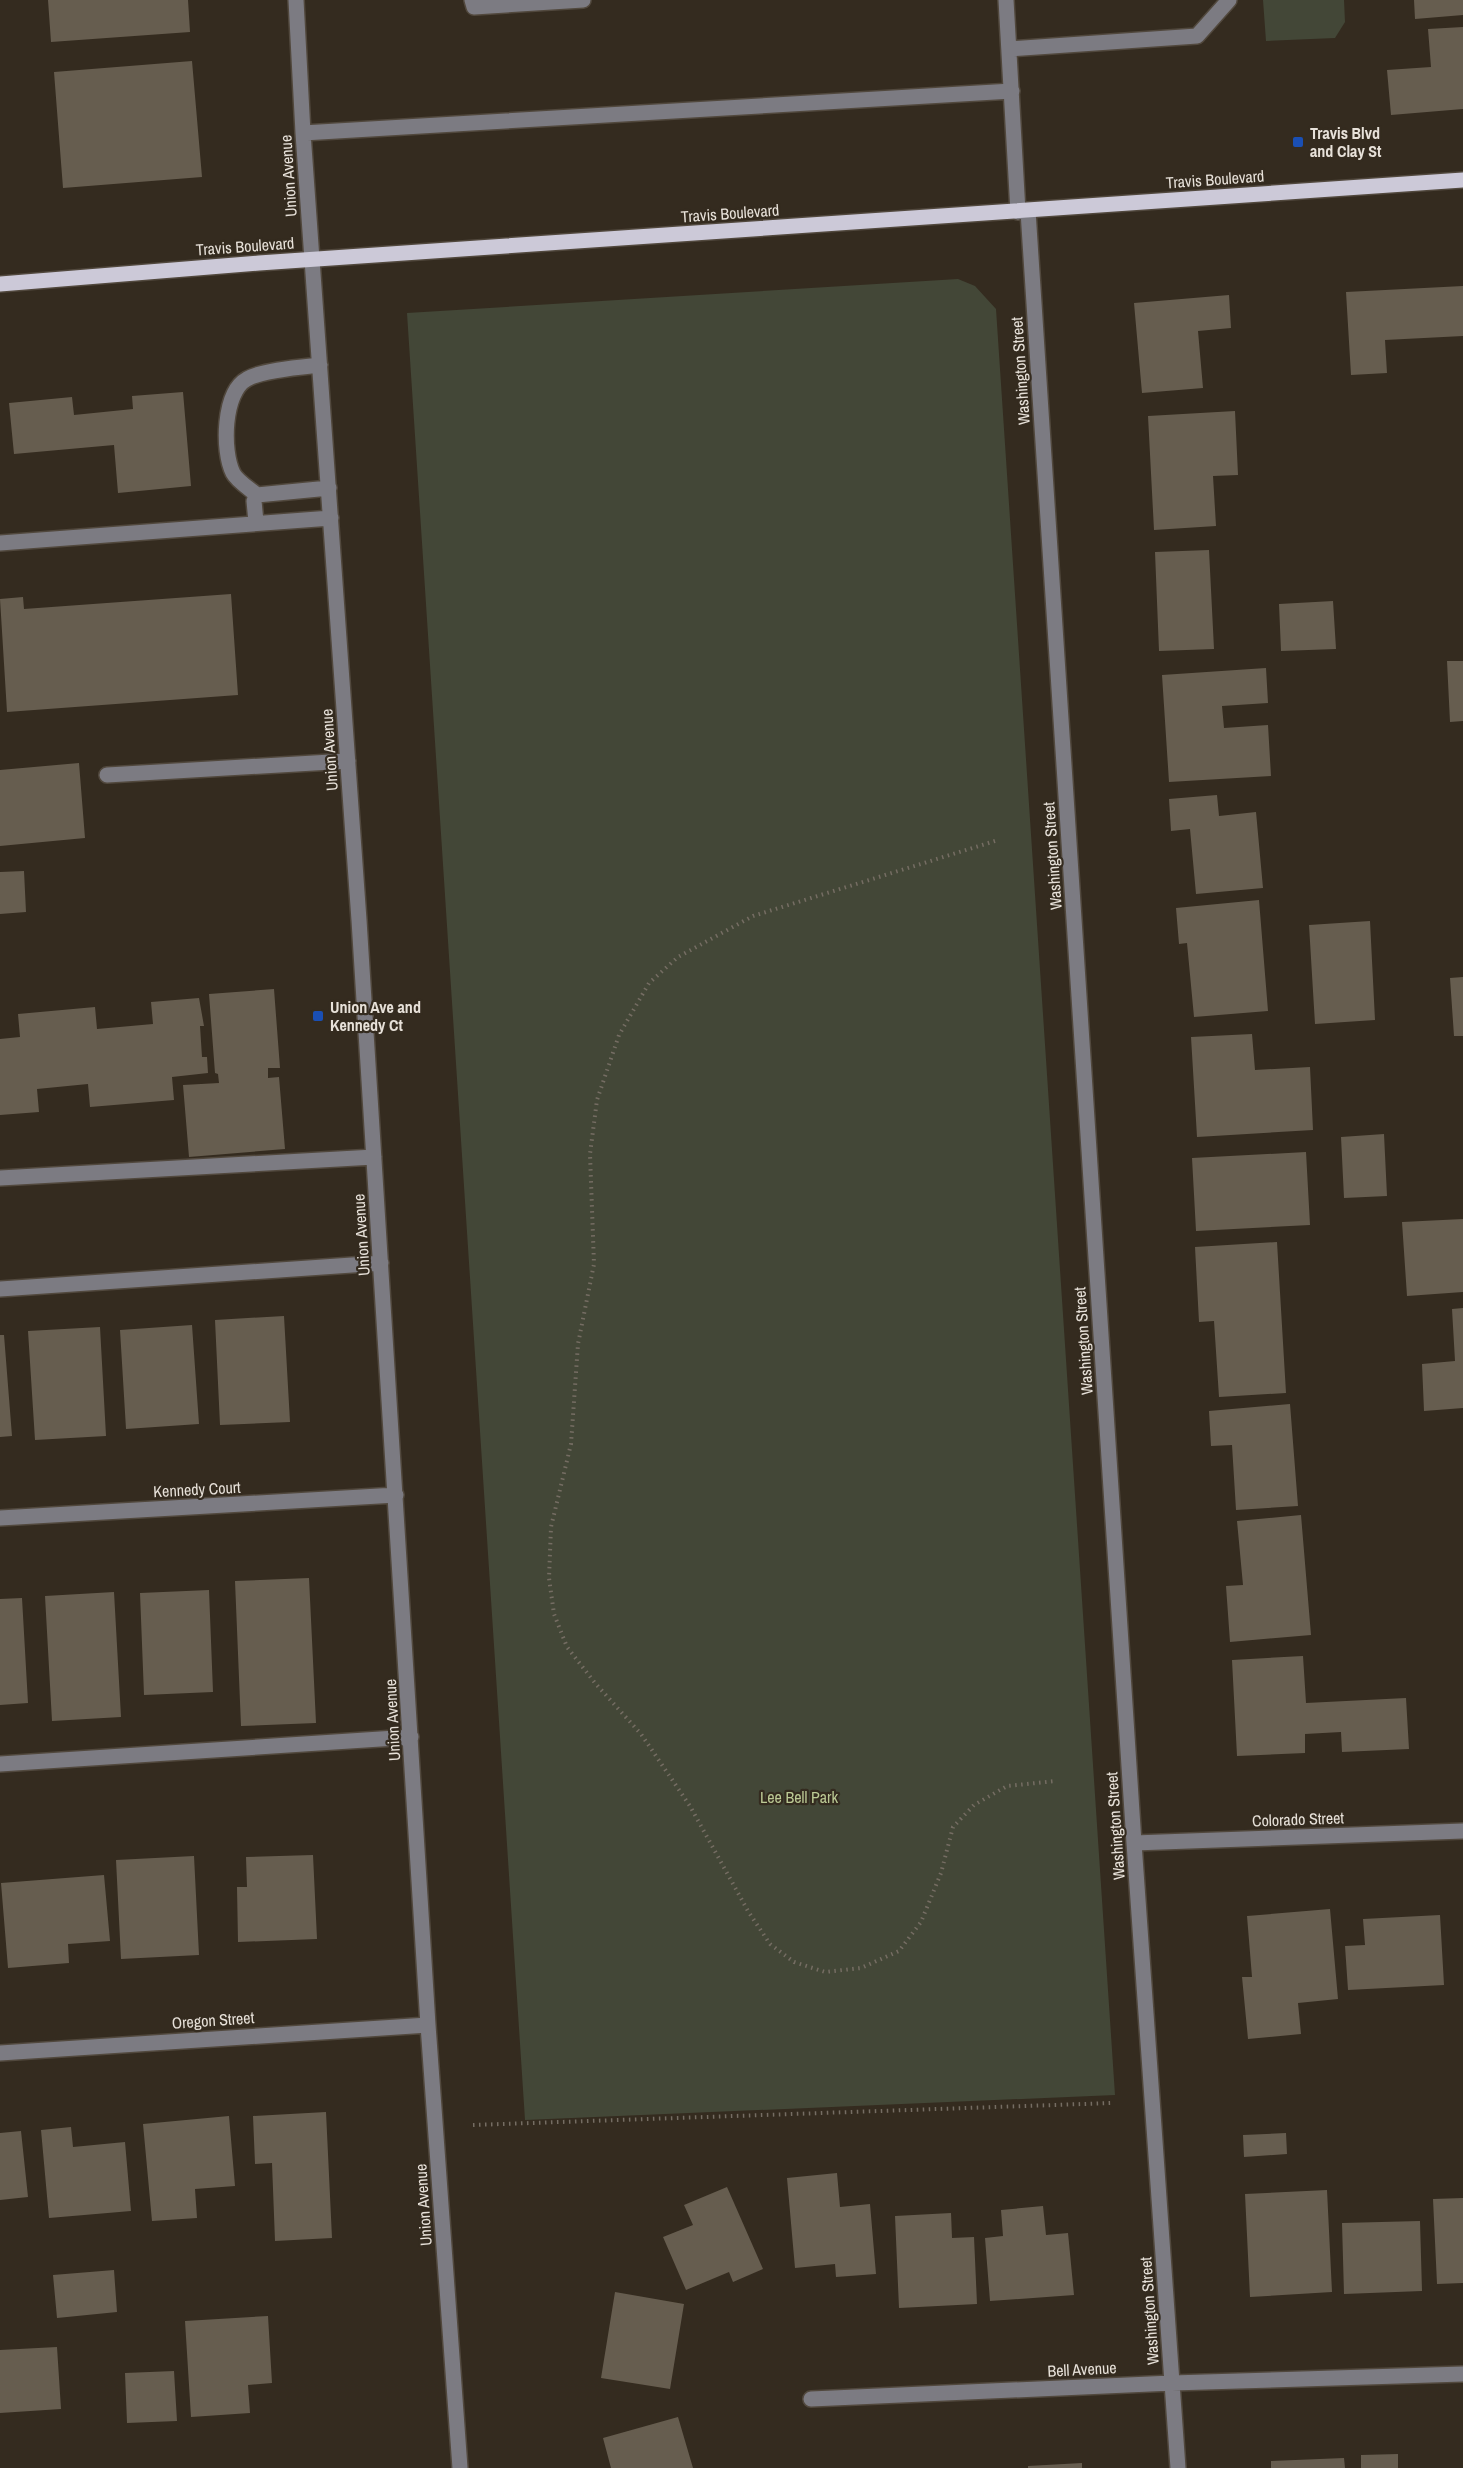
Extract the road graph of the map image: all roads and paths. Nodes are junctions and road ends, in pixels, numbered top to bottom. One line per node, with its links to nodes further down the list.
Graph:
1 (296, 0): 8 (street, Union Avenue)
2 (472, 0): 3 (street)
3 (583, 0)
4 (1006, 0): 6 (street, Washington Street)
5 (1229, 0): 6 (street)
6 (1009, 49): 7 (street, Washington Street)
7 (1012, 91): 8 (street); 10 (street, Washington Street)
8 (303, 133): 11 (street, Union Avenue)
9 (1463, 180): 10 (main road, Travis Boulevard)
10 (1023, 211): 11 (main road, Travis Boulevard); 32 (street, Washington Street)
11 (312, 259): 12 (main road, Travis Boulevard); 13 (street, Union Avenue)
12 (0, 284)
13 (320, 365): 14 (street, Union Avenue); 15 (street)
14 (329, 488): 15 (street); 16 (street, Union Avenue)
15 (256, 495): 17 (street)
16 (331, 518): 17 (street); 19 (street, Union Avenue)
17 (256, 522): 18 (street)
18 (0, 543)
19 (348, 761): 20 (street); 22 (street, Union Avenue)
20 (107, 775)
21 (995, 841): 30 (path)
22 (374, 1156): 23 (street); 24 (street, Union Avenue)
23 (0, 1178)
24 (381, 1263): 25 (street); 26 (street, Union Avenue)
25 (0, 1288)
26 (396, 1495): 27 (street, Kennedy Court); 28 (street, Union Avenue)
27 (0, 1518)
28 (411, 1737): 29 (street); 33 (street, Union Avenue)
29 (0, 1764)
30 (1056, 1781)
31 (1463, 1831): 32 (street, Colorado Street)
32 (1134, 1843): 38 (street, Washington Street)
33 (428, 2025): 34 (street, Oregon Street); 40 (street, Union Avenue)
34 (0, 2053)
35 (1112, 2103): 36 (path)
36 (473, 2125)
37 (1463, 2374): 38 (street, Bell Avenue)
38 (1172, 2383): 39 (street, Bell Avenue); 41 (street, Washington Street)
39 (812, 2399)
40 (460, 2468)
41 (1178, 2468)

